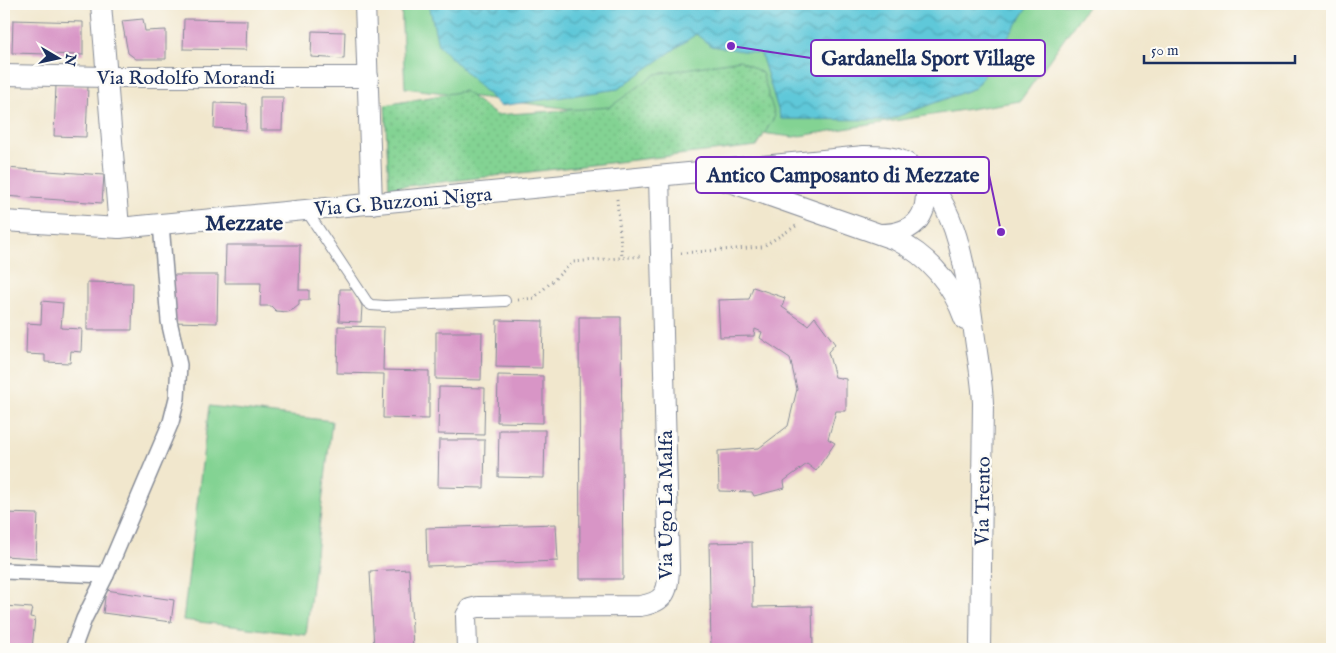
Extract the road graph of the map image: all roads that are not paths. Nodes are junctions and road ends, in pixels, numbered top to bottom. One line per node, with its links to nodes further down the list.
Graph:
1 (101, 4): 4 (street)
2 (365, 4): 5 (street)
3 (4, 75): 4 (street, Via Rodolfo Morandi)
4 (107, 77): 5 (street, Via Rodolfo Morandi); 13 (street)
5 (368, 77): 9 (street)
6 (688, 173): 7 (street, Via G. Buzzoni Nigra); 8 (street, Via Trento); 14 (street, Via Trento)
7 (659, 176): 9 (street, Via G. Buzzoni Nigra); 20 (street, Via Ugo La Malfa)
8 (924, 178): 14 (street, Via Trento); 16 (street, Via Trento)
9 (372, 204): 10 (street, Via G. Buzzoni Nigra)
10 (306, 210): 12 (street, Via G. Buzzoni Nigra); 15 (lane)
11 (4, 221): 13 (street, Via G. Buzzoni Nigra)
12 (161, 224): 13 (street, Via G. Buzzoni Nigra); 18 (street)
13 (119, 228)
14 (878, 234): 16 (street, Via Trento)
15 (505, 301)
16 (977, 354): 21 (street, Via Trento)
17 (4, 571): 18 (street)
18 (106, 575): 19 (street)
19 (73, 649)
20 (466, 649)
21 (980, 649)

